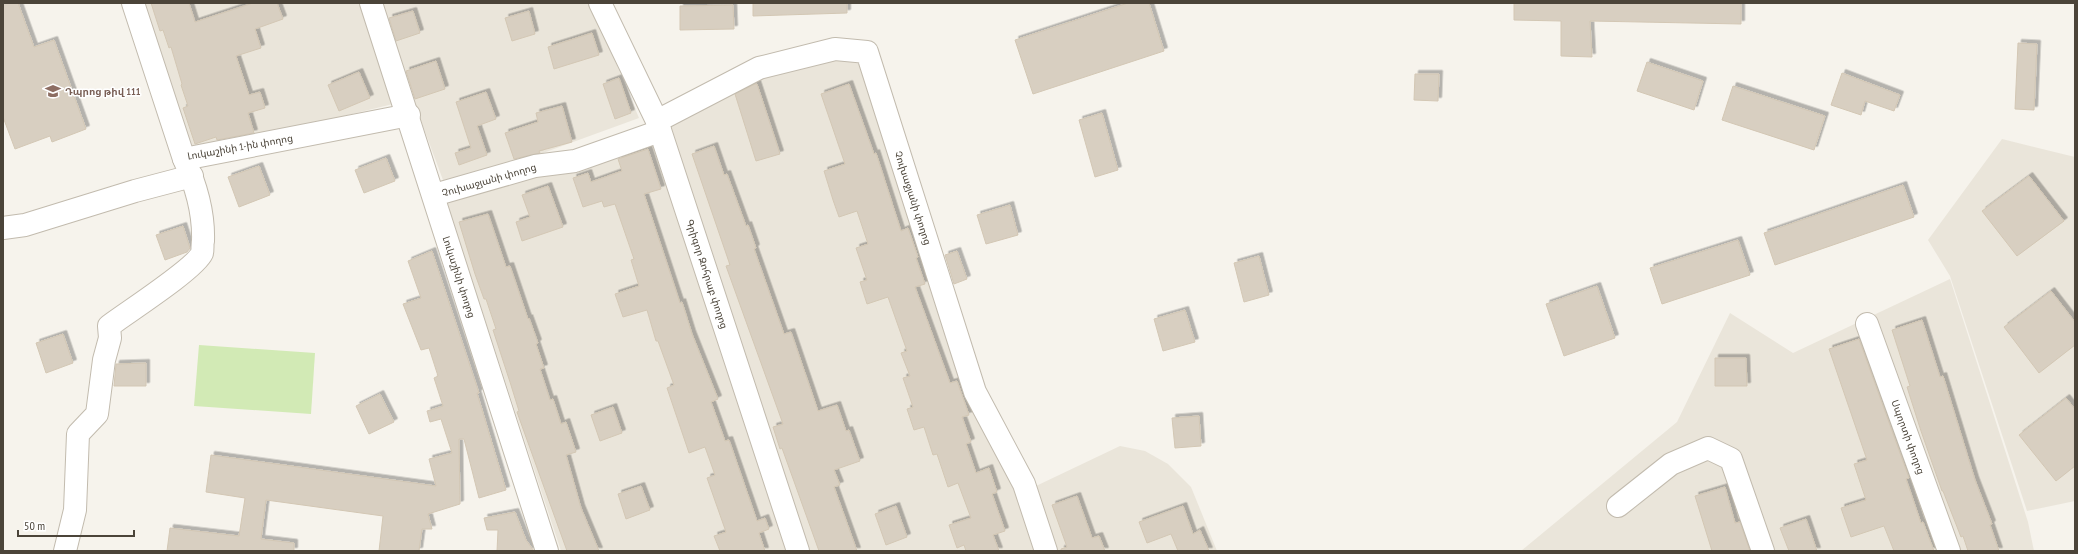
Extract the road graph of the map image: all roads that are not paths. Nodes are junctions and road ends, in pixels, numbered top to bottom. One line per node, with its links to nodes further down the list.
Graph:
1 (132, 3): 6 (street, Լուկաշինի 1-ին փողոց)
2 (371, 3): 4 (street, Լուկաշինի փողոց)
3 (600, 3): 5 (street, Գրիգոր Զոհրաբ փողոց)
4 (408, 115): 6 (street, Լուկաշինի 1-ին փողոց); 7 (street, Լուկաշինի փողոց)
5 (658, 126): 7 (street, Չուխաջյանի փողոց); 13 (street, Գրիգոր Զոհրաբ փողոց); 14 (street, Չուխաջյանի փողոց)
6 (188, 167): 8 (street); 11 (street)
7 (434, 195): 12 (street, Լուկաշինի փողոց)
8 (3, 228)
9 (1867, 324): 16 (street, Սպորտի փողոց)
10 (1618, 506): 15 (street)
11 (65, 551)
12 (548, 551)
13 (798, 551)
14 (1046, 551)
15 (1763, 551)
16 (1949, 551)

